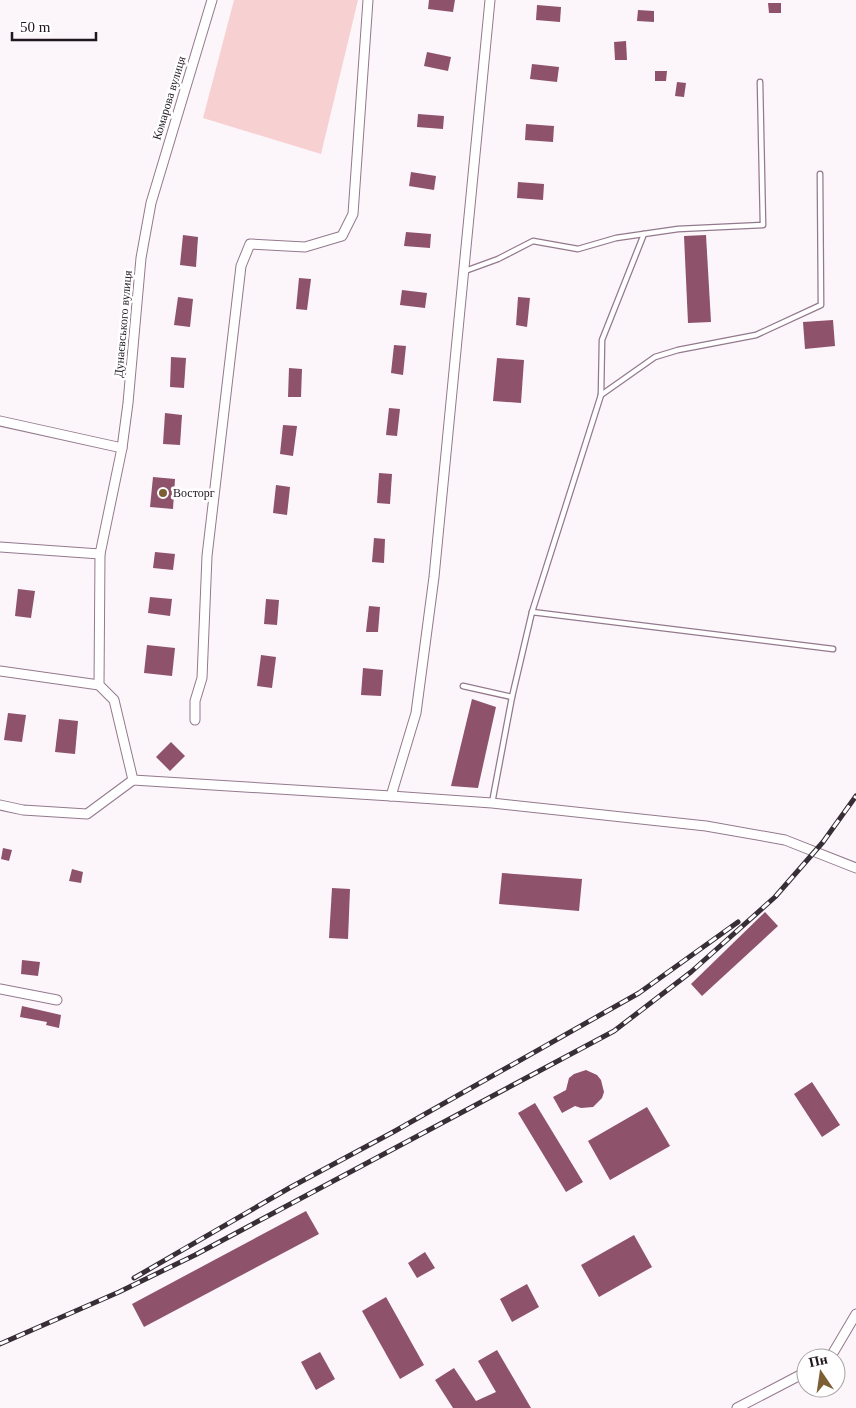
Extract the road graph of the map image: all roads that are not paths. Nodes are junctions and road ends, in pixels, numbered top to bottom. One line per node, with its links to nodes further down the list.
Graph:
1 (212, 0): 6 (street, Комарова вулиця)
2 (368, 0): 20 (street)
3 (490, 0): 8 (street)
4 (760, 82): 7 (lane)
5 (820, 174): 9 (lane)
6 (152, 202): 11 (street, Дунаєвського вулиця)
7 (644, 234): 8 (lane); 9 (lane)
8 (465, 271): 22 (street)
9 (601, 394): 14 (lane)
10 (0, 421): 11 (street)
11 (122, 448): 13 (street, Дунаєвського вулиця)
12 (0, 547): 13 (street)
13 (100, 554): 17 (street, Дунаєвського вулиця)
14 (532, 612): 15 (lane); 19 (lane)
15 (833, 649)
16 (0, 671): 17 (street)
17 (99, 685): 21 (street)
18 (463, 686): 19 (lane)
19 (512, 698): 23 (lane)
20 (195, 720)
21 (133, 780): 22 (street); 24 (street)
22 (391, 796): 23 (street)
23 (492, 803): 25 (street)
24 (0, 806)
25 (856, 868)
26 (0, 989): 27 (street)
27 (57, 1000)
28 (856, 1314): 29 (street)
29 (836, 1348)
30 (796, 1377): 31 (street)
31 (737, 1408)

